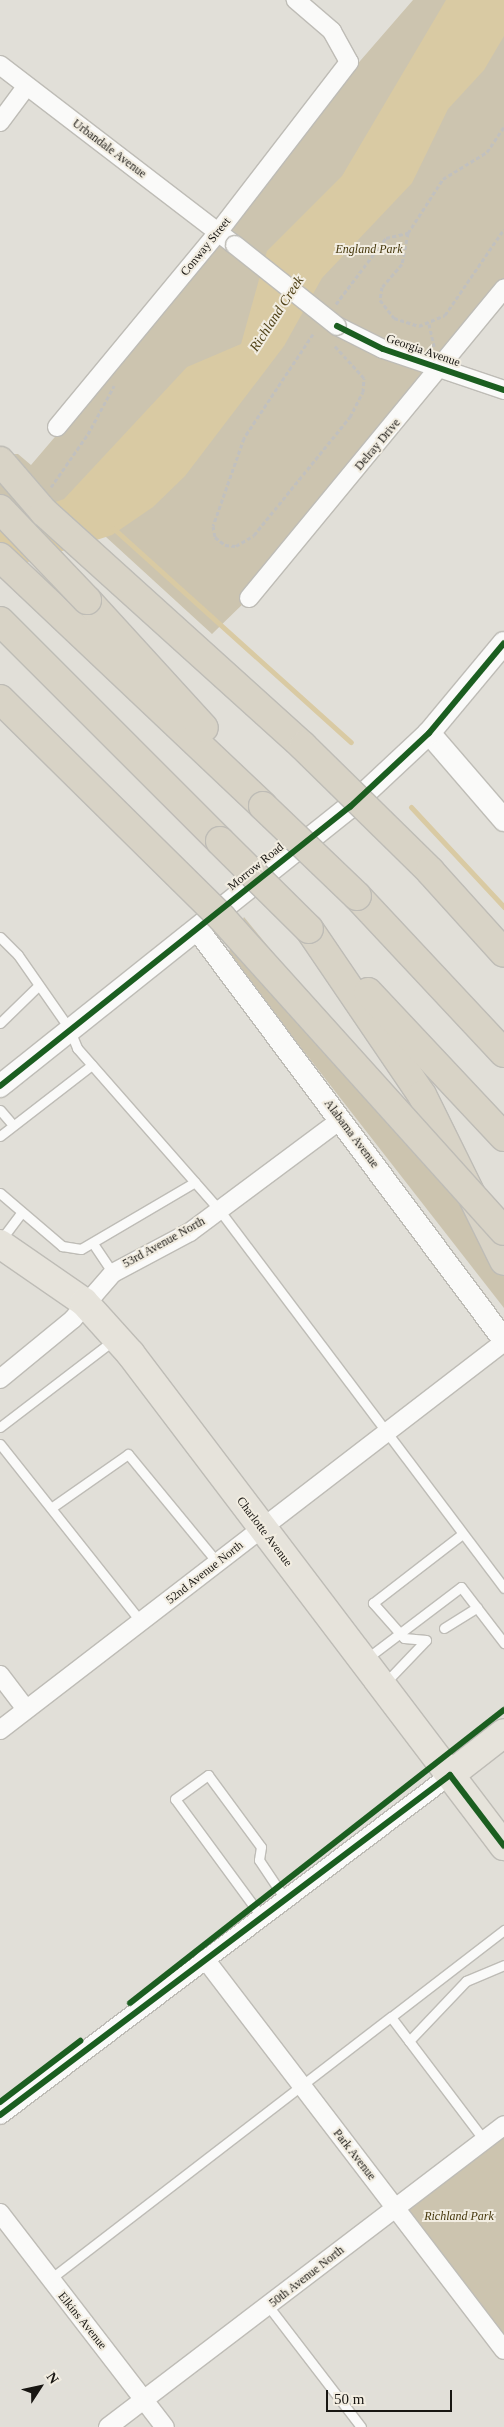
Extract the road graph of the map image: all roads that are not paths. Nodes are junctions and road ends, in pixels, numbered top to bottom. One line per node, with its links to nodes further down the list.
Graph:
1 (296, 0): 5 (street, Conway Street)
2 (0, 65): 3 (street, Urbandale Avenue)
3 (26, 87): 4 (street); 5 (street, Urbandale Avenue)
4 (0, 122)
5 (219, 231): 7 (street, Georgia Avenue, bridge); 9 (street, Conway Street)
6 (504, 289): 7 (street, Delray Drive)
7 (441, 370): 8 (street, Georgia Avenue); 13 (street, Delray Drive)
8 (504, 390)
9 (57, 428)
10 (0, 461): 23 (highway, bridge)
11 (0, 509): 18 (highway, bridge)
12 (0, 557): 18 (highway)
13 (249, 598)
14 (0, 621): 20 (highway, bridge)
15 (504, 643): 17 (street, Morrow Road)
16 (0, 699): 39 (highway, bridge)
17 (429, 733): 19 (street); 21 (street, Morrow Road)
18 (267, 804): 27 (highway, bridge)
19 (504, 820)
20 (309, 929): 34 (highway); 42 (highway)
21 (198, 930): 26 (street, Morrow Road); 31 (street, Alabama Avenue)
22 (0, 937): 24 (lane)
23 (504, 954)
24 (38, 986): 25 (lane); 26 (lane)
25 (0, 1023)
26 (69, 1028): 28 (lane); 29 (street, Morrow Road)
27 (504, 1053)
28 (92, 1066): 32 (lane); 35 (lane)
29 (0, 1086)
30 (0, 1110): 32 (lane)
31 (340, 1120): 37 (street, 53rd Avenue North); 46 (street, Alabama Avenue)
32 (13, 1125): 33 (lane)
33 (0, 1136)
34 (504, 1137)
35 (195, 1182): 37 (lane); 41 (lane)
36 (0, 1193): 38 (lane)
37 (220, 1211): 43 (street, 53rd Avenue North); 49 (lane)
38 (22, 1212): 40 (lane); 41 (lane)
39 (504, 1231)
40 (0, 1242): 44 (main road, Charlotte Avenue)
41 (94, 1245): 43 (lane)
42 (504, 1261)
43 (113, 1272): 44 (street, 53rd Avenue North)
44 (84, 1302): 45 (main road, Charlotte Avenue); 47 (street, 53rd Avenue North)
45 (117, 1338): 48 (lane); 52 (main road, Charlotte Avenue)
46 (504, 1341): 49 (street, 52nd Avenue North)
47 (0, 1379)
48 (0, 1427)
49 (385, 1434): 52 (street, 52nd Avenue North); 53 (lane)
50 (0, 1444): 51 (lane)
51 (51, 1508): 54 (lane); 57 (lane)
52 (261, 1529): 54 (street, 52nd Avenue North); 61 (main road, Charlotte Avenue)
53 (461, 1534): 55 (lane); 59 (lane)
54 (218, 1563): 57 (street, 52nd Avenue North)
55 (504, 1588)
56 (477, 1607): 58 (lane); 59 (lane); 60 (lane)
57 (141, 1622): 64 (street, 52nd Avenue North)
58 (444, 1628)
59 (398, 1634): 61 (lane); 63 (lane)
60 (504, 1643)
61 (362, 1661): 63 (main road, Charlotte Avenue)
62 (0, 1675): 64 (street)
63 (382, 1686): 67 (main road, Charlotte Avenue)
64 (26, 1709): 65 (street, 52nd Avenue North)
65 (0, 1730)
66 (504, 1733): 67 (main road)
67 (450, 1775): 68 (main road, Charlotte Avenue); 69 (street)
68 (504, 1846)
69 (285, 1899): 70 (street); 70 (lane)
70 (261, 1916): 72 (street)
71 (504, 1930): 74 (lane)
72 (205, 1960): 76 (street, Park Avenue); 77 (street)
73 (504, 1965): 75 (lane)
74 (391, 2018): 75 (lane); 76 (lane)
75 (409, 2041): 79 (lane)
76 (302, 2086): 80 (street, Park Avenue); 82 (lane)
77 (0, 2115)
78 (504, 2125): 79 (street, 50th Avenue North)
79 (484, 2140): 80 (street, 50th Avenue North)
80 (396, 2208): 83 (street, 50th Avenue North); 84 (street, Park Avenue)
81 (0, 2213): 82 (street, Elkins Avenue)
82 (49, 2280): 85 (street, Elkins Avenue)
83 (269, 2307): 85 (street, 50th Avenue North); 88 (lane)
84 (504, 2350)
85 (145, 2400): 86 (street, 50th Avenue North); 87 (street, Elkins Avenue)
86 (108, 2427)
87 (165, 2427)
88 (361, 2427)

